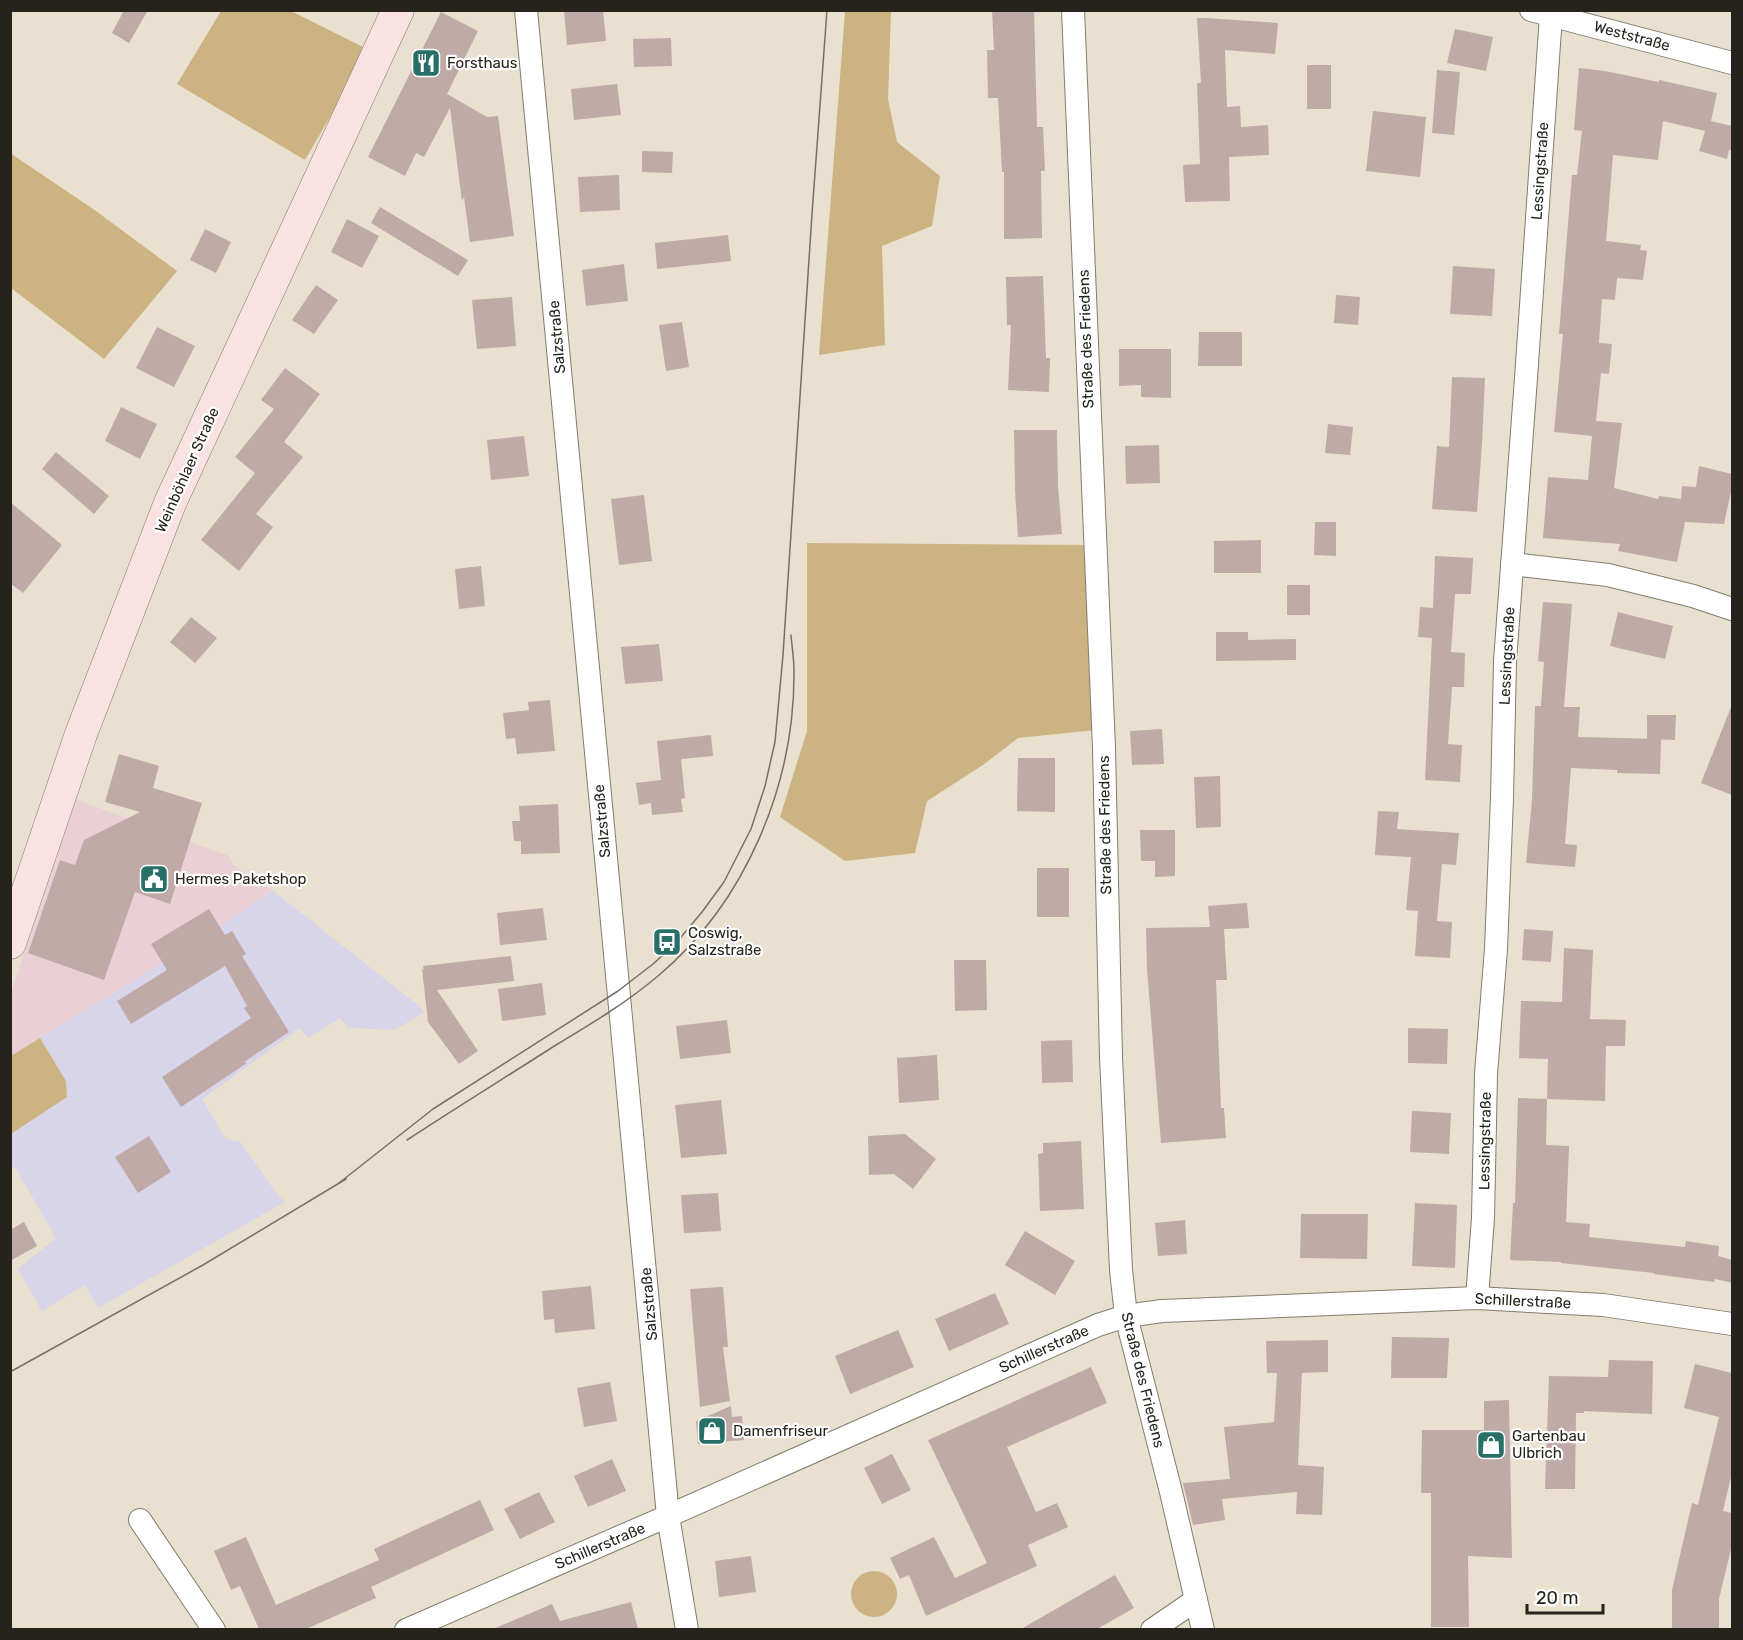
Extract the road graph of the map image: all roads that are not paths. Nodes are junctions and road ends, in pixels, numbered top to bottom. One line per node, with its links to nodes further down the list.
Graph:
1 (398, 10): 8 (main road, Weinböhlaer Straße)
2 (526, 10): 12 (street, Salzstraße)
3 (1073, 10): 10 (street, Straße des Friedens)
4 (1541, 13): 5 (street, Weststraße); 6 (street, Lessingstraße)
5 (1732, 63)
6 (1512, 564): 7 (street); 9 (street, Lessingstraße)
7 (1732, 609)
8 (10, 943)
9 (1476, 1298): 10 (street, Schillerstraße); 11 (street, Schillerstraße)
10 (1126, 1316): 12 (street, Schillerstraße); 14 (street, Straße des Friedens)
11 (1732, 1324)
12 (668, 1516): 16 (street, Schillerstraße); 17 (street, Salzstraße)
13 (140, 1520): 15 (street)
14 (1196, 1600): 18 (street); 19 (street, Straße des Friedens)
15 (214, 1629)
16 (406, 1629)
17 (687, 1629)
18 (1152, 1629)
19 (1203, 1629)

